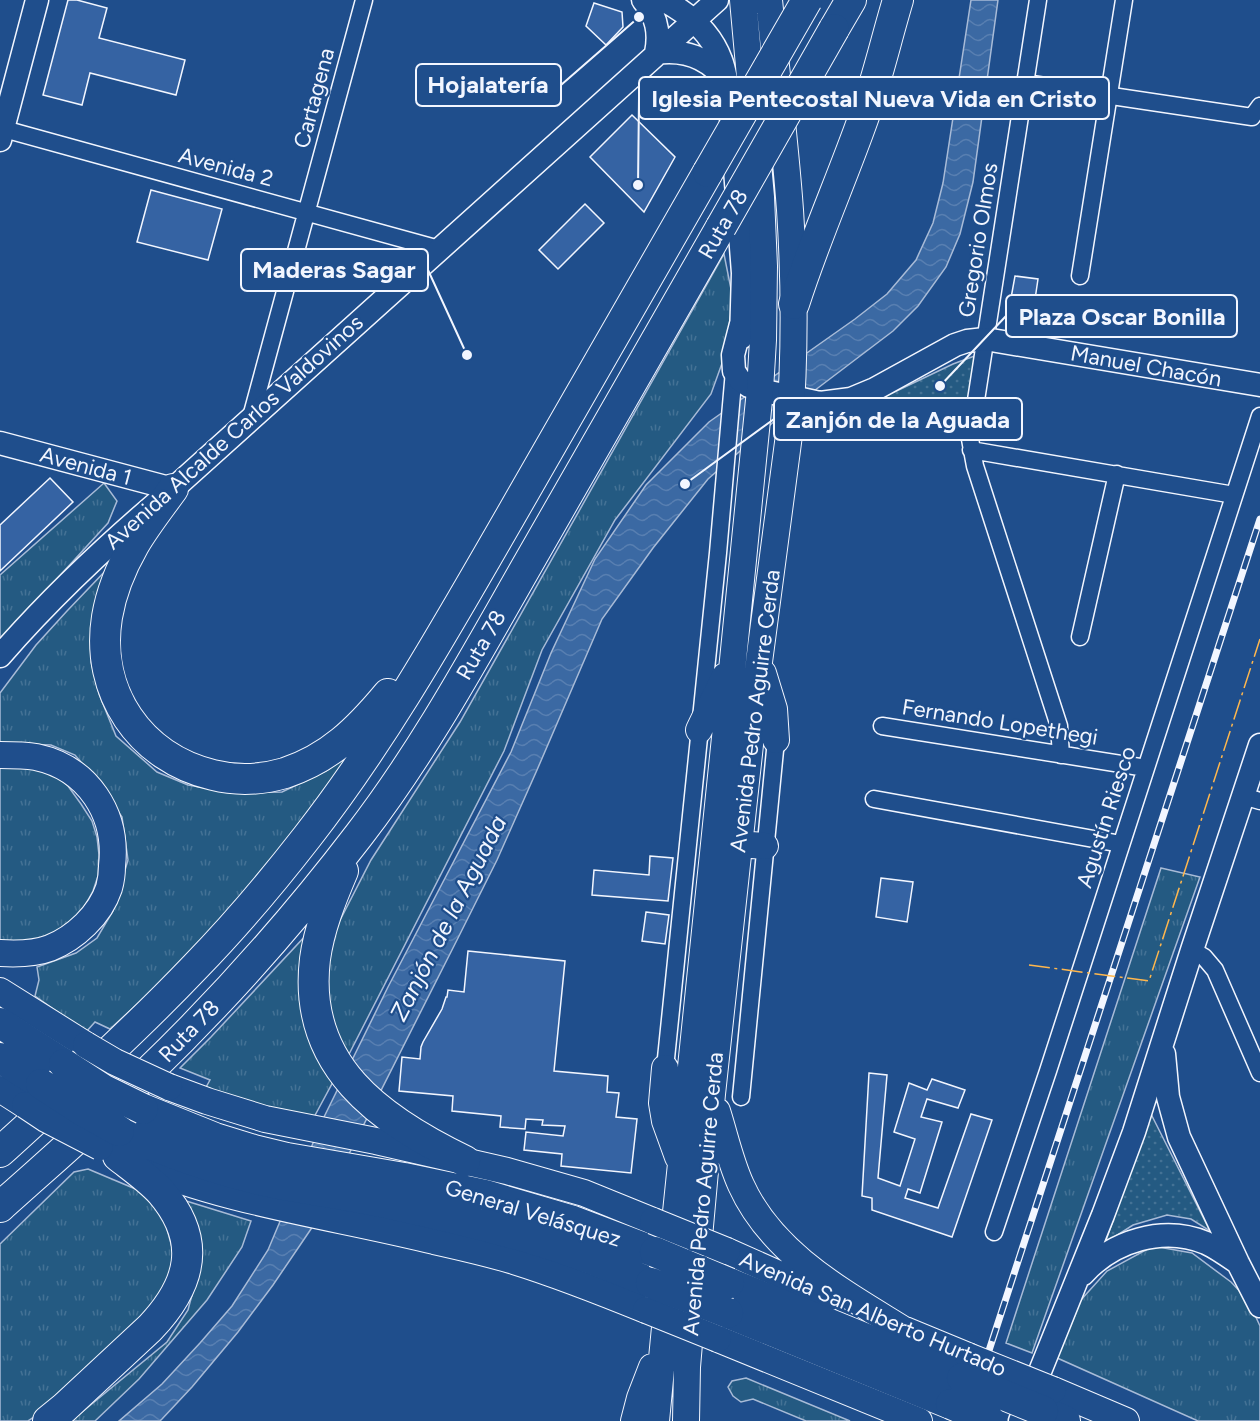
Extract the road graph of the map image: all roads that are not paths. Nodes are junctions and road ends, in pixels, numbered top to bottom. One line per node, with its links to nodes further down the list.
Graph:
1 (37, 0): 19 (street)
2 (364, 0): 20 (street, Cartagena)
3 (643, 0): 14 (street)
4 (663, 0): 13 (street)
5 (717, 0): 13 (street, Avenida Alcalde Carlos Valdovinos)
6 (743, 0): 25 (main road, Avenida Pedro Aguirre Cerda)
7 (769, 0): 23 (main road, Avenida Pedro Aguirre Cerda)
8 (807, 0): 35 (highway, Ruta 78, bridge)
9 (851, 0): 49 (highway, Ruta 78, bridge)
10 (898, 0): 23 (highway)
11 (1038, 0): 16 (street, Gregorio Olmos)
12 (1124, 0): 17 (street)
13 (694, 20): 14 (street, Avenida Alcalde Carlos Valdovinos); 15 (street)
14 (656, 53): 15 (street); 21 (street, Avenida Alcalde Carlos Valdovinos)
15 (726, 82): 25 (street)
16 (1025, 83): 17 (street); 24 (street, Gregorio Olmos)
17 (1109, 96): 18 (street); 22 (street)
18 (1256, 112)
19 (1, 132): 20 (street, Avenida 2)
20 (307, 213): 21 (street, Avenida 2); 29 (street, Cartagena)
21 (439, 249): 29 (street, Avenida Alcalde Carlos Valdovinos)
22 (1080, 276)
23 (794, 304): 27 (main road, Avenida Pedro Aguirre Cerda)
24 (985, 339): 26 (street, Manuel Chacón); 27 (street, Manuel Chacón); 31 (street, Gregorio Olmos)
25 (746, 379): 27 (street, Manuel Chacón); 38 (main road, Avenida Pedro Aguirre Cerda); 41 (street, Avenida Pedro Aguirre Cerda)
26 (1260, 385)
27 (792, 397): 39 (main road, Avenida Pedro Aguirre Cerda)
28 (1260, 416): 34 (street, Agustín Riesco)
29 (251, 417): 33 (street, Avenida Alcalde Carlos Valdovinos)
30 (0, 443): 33 (street, Avenida 1)
31 (971, 450): 32 (street); 45 (street, Gregorio Olmos)
32 (1117, 474): 34 (street); 36 (street)
33 (172, 489): 35 (highway); 37 (street, Avenida Alcalde Carlos Valdovinos)
34 (1234, 495): 46 (street, Agustín Riesco)
35 (452, 618): 66 (highway, Ruta 78)
36 (1080, 637)
37 (0, 656)
38 (733, 660): 41 (main road); 68 (main road, Avenida Pedro Aguirre Cerda)
39 (759, 662): 42 (main road); 50 (main road, Avenida Pedro Aguirre Cerda)
40 (882, 726): 45 (street, Fernando Lopethegi)
41 (699, 730): 60 (street, Avenida Pedro Aguirre Cerda)
42 (776, 740): 52 (street, Avenida Pedro Aguirre Cerda)
43 (1260, 745): 48 (street)
44 (0, 755): 54 (main road)
45 (1061, 755): 46 (street, Fernando Lopethegi)
46 (1146, 768): 51 (street, Agustín Riesco)
47 (874, 799): 51 (street)
48 (1252, 799): 53 (street)
49 (361, 833): 67 (highway); 71 (highway, Ruta 78)
50 (740, 844): 52 (main road); 62 (main road, Avenida Pedro Aguirre Cerda)
51 (1121, 844): 72 (street, Agustín Riesco)
52 (765, 846): 64 (street, Avenida Pedro Aguirre Cerda)
53 (1192, 950): 57 (street); 61 (street)
54 (0, 953)
55 (0, 991): 58 (main road, Avenida San Alberto Hurtado)
56 (0, 1023): 58 (highway, General Velásquez)
57 (1164, 1038): 73 (street); 74 (street)
58 (75, 1055): 67 (main road, Avenida San Alberto Hurtado, bridge); 69 (highway, General Velásquez, bridge)
59 (0, 1058): 63 (highway, General Velásquez)
60 (665, 1068): 68 (main road)
61 (1260, 1072)
62 (712, 1094): 78 (main road); 85 (main road, Avenida Pedro Aguirre Cerda)
63 (17, 1096): 65 (highway, General Velásquez, bridge)
64 (741, 1097)
65 (112, 1145): 69 (highway, General Velásquez); 82 (highway)
66 (0, 1152)
67 (465, 1161): 78 (main road, Avenida San Alberto Hurtado, bridge)
68 (681, 1163): 79 (main road, Avenida Pedro Aguirre Cerda)
69 (274, 1181): 70 (highway, General Velásquez); 75 (main road)
70 (356, 1183): 75 (highway, General Velásquez); 80 (highway, General Velásquez, bridge)
71 (0, 1207)
72 (994, 1232)
73 (1238, 1263): 74 (street); 76 (street)
74 (1078, 1279): 81 (street)
75 (649, 1296): 77 (highway, General Velásquez, bridge)
76 (1260, 1306)
77 (723, 1326): 80 (highway, General Velásquez); 86 (main road)
78 (904, 1330): 80 (main road, Avenida San Alberto Hurtado)
79 (664, 1339): 83 (main road); 84 (main road, Avenida Pedro Aguirre Cerda)
80 (960, 1380): 81 (highway, General Velásquez, bridge); 87 (highway, General Velásquez, bridge)
81 (1045, 1411): 88 (main road)
82 (48, 1421)
83 (634, 1421)
84 (656, 1421)
85 (686, 1421)
86 (919, 1421)
87 (990, 1421)
88 (1126, 1421)

